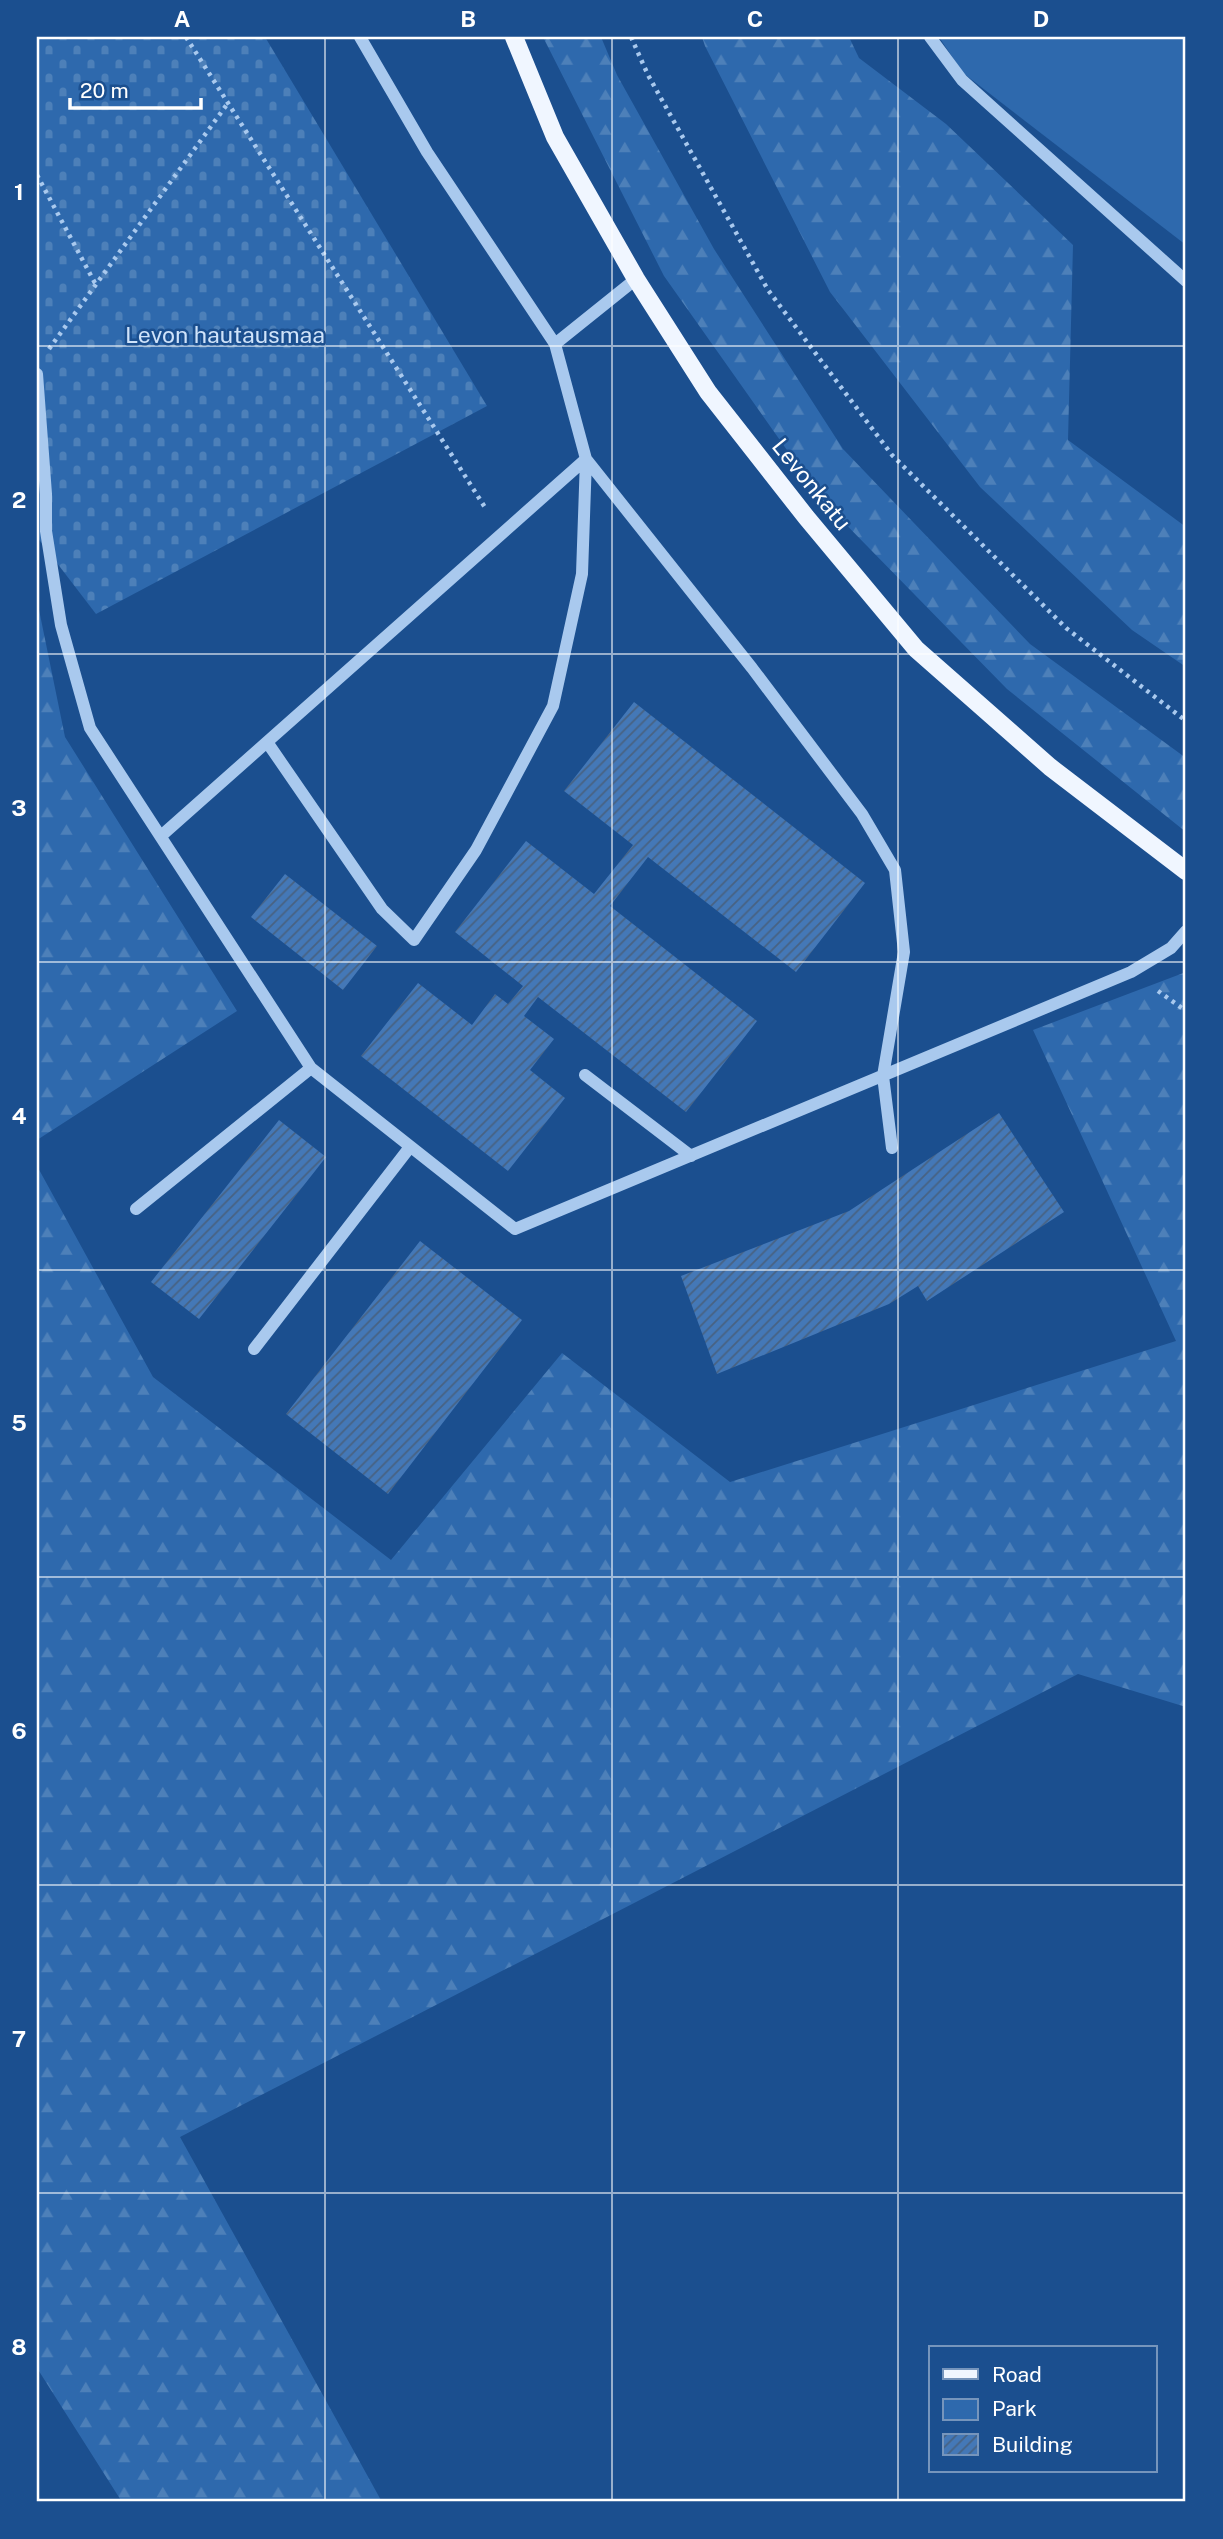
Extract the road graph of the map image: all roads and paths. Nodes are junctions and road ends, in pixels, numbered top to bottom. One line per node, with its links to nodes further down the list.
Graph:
1 (186, 37): 6 (path)
2 (360, 37): 11 (lane)
3 (514, 37): 8 (main road, Levonkatu)
4 (631, 37): 16 (path)
5 (930, 37): 9 (lane)
6 (228, 103): 10 (path); 15 (path)
7 (37, 175): 10 (path)
8 (636, 279): 11 (lane); 19 (main road, Levonkatu)
9 (1186, 281)
10 (96, 285): 12 (path)
11 (555, 344): 14 (lane)
12 (44, 356)
13 (37, 374): 18 (lane)
14 (586, 459): 15 (lane); 17 (lane); 23 (lane)
15 (501, 534): 17 (lane)
16 (1186, 721)
17 (267, 742): 18 (lane)
18 (161, 836): 21 (lane)
19 (1186, 871)
20 (1186, 931): 23 (lane)
21 (311, 1068): 24 (lane); 27 (lane)
22 (585, 1075): 26 (lane)
23 (883, 1076): 25 (lane); 26 (lane)
24 (410, 1147): 26 (lane); 28 (lane)
25 (892, 1148)
26 (691, 1156)
27 (136, 1209)
28 (254, 1349)

